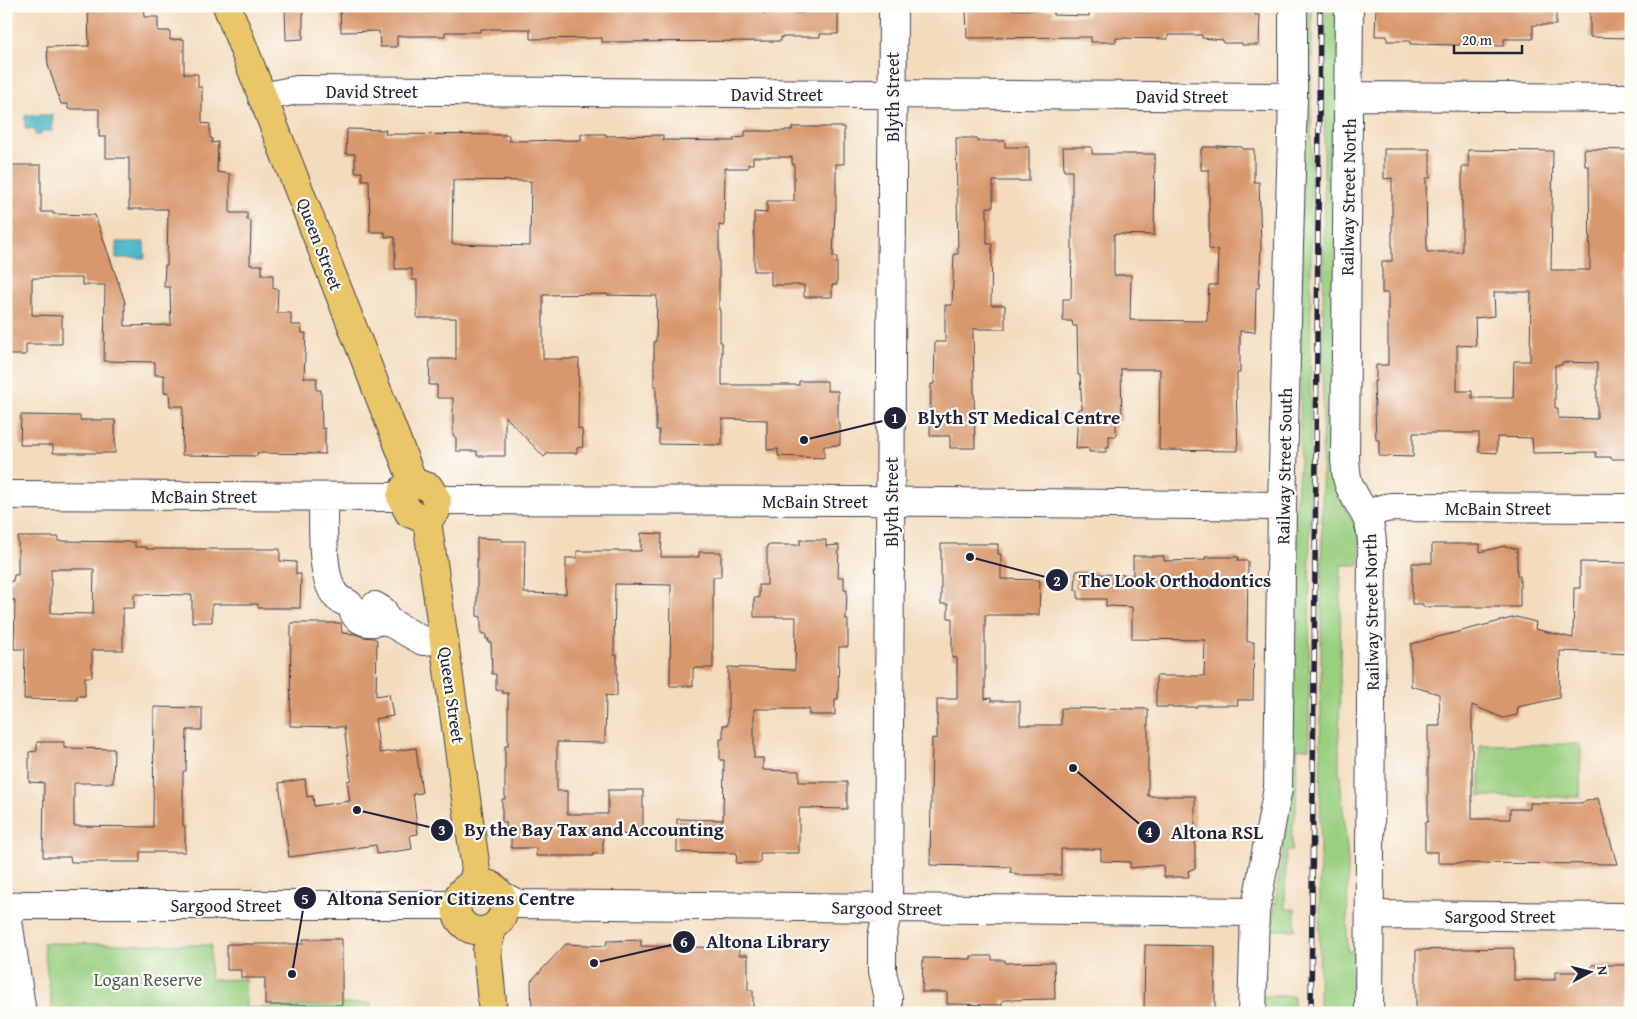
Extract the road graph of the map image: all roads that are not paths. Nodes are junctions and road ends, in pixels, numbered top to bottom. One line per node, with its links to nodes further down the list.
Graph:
1 (227, 6): 7 (main road, Queen Street)
2 (893, 6): 5 (street, Blyth Street)
3 (1293, 6): 8 (street, Railway Street South)
4 (1349, 6): 6 (street, Railway Street North)
5 (892, 94): 7 (street, David Street); 8 (street, David Street); 13 (street, Blyth Street)
6 (1349, 96): 9 (street); 17 (street, Railway Street North)
7 (262, 97): 10 (main road, Queen Street)
8 (1293, 97): 14 (street, Railway Street South)
9 (1631, 98)
10 (407, 490): 12 (street, McBain Street); 16 (main road)
11 (6, 496): 12 (street, McBain Street)
12 (323, 497): 18 (street)
13 (891, 502): 14 (street, McBain Street); 16 (street, McBain Street); 21 (street, Blyth Street)
14 (1282, 506): 22 (street, Railway Street South)
15 (1631, 508): 17 (street, McBain Street)
16 (432, 510): 18 (main road, Queen Street)
17 (1367, 516): 23 (street, Railway Street North)
18 (444, 639): 19 (main road, Queen Street)
19 (481, 906): 20 (street, Sargood Street); 21 (street, Sargood Street); 27 (main road, Queen Street)
20 (6, 908): 26 (street)
21 (888, 908): 22 (street, Sargood Street); 25 (street, Blyth Street)
22 (1255, 912): 28 (street, Railway Street South)
23 (1370, 915): 24 (street, Sargood Street); 29 (street, Railway Street North)
24 (1631, 917)
25 (888, 1005)
26 (22, 1013)
27 (493, 1013)
28 (1252, 1013)
29 (1369, 1013)

